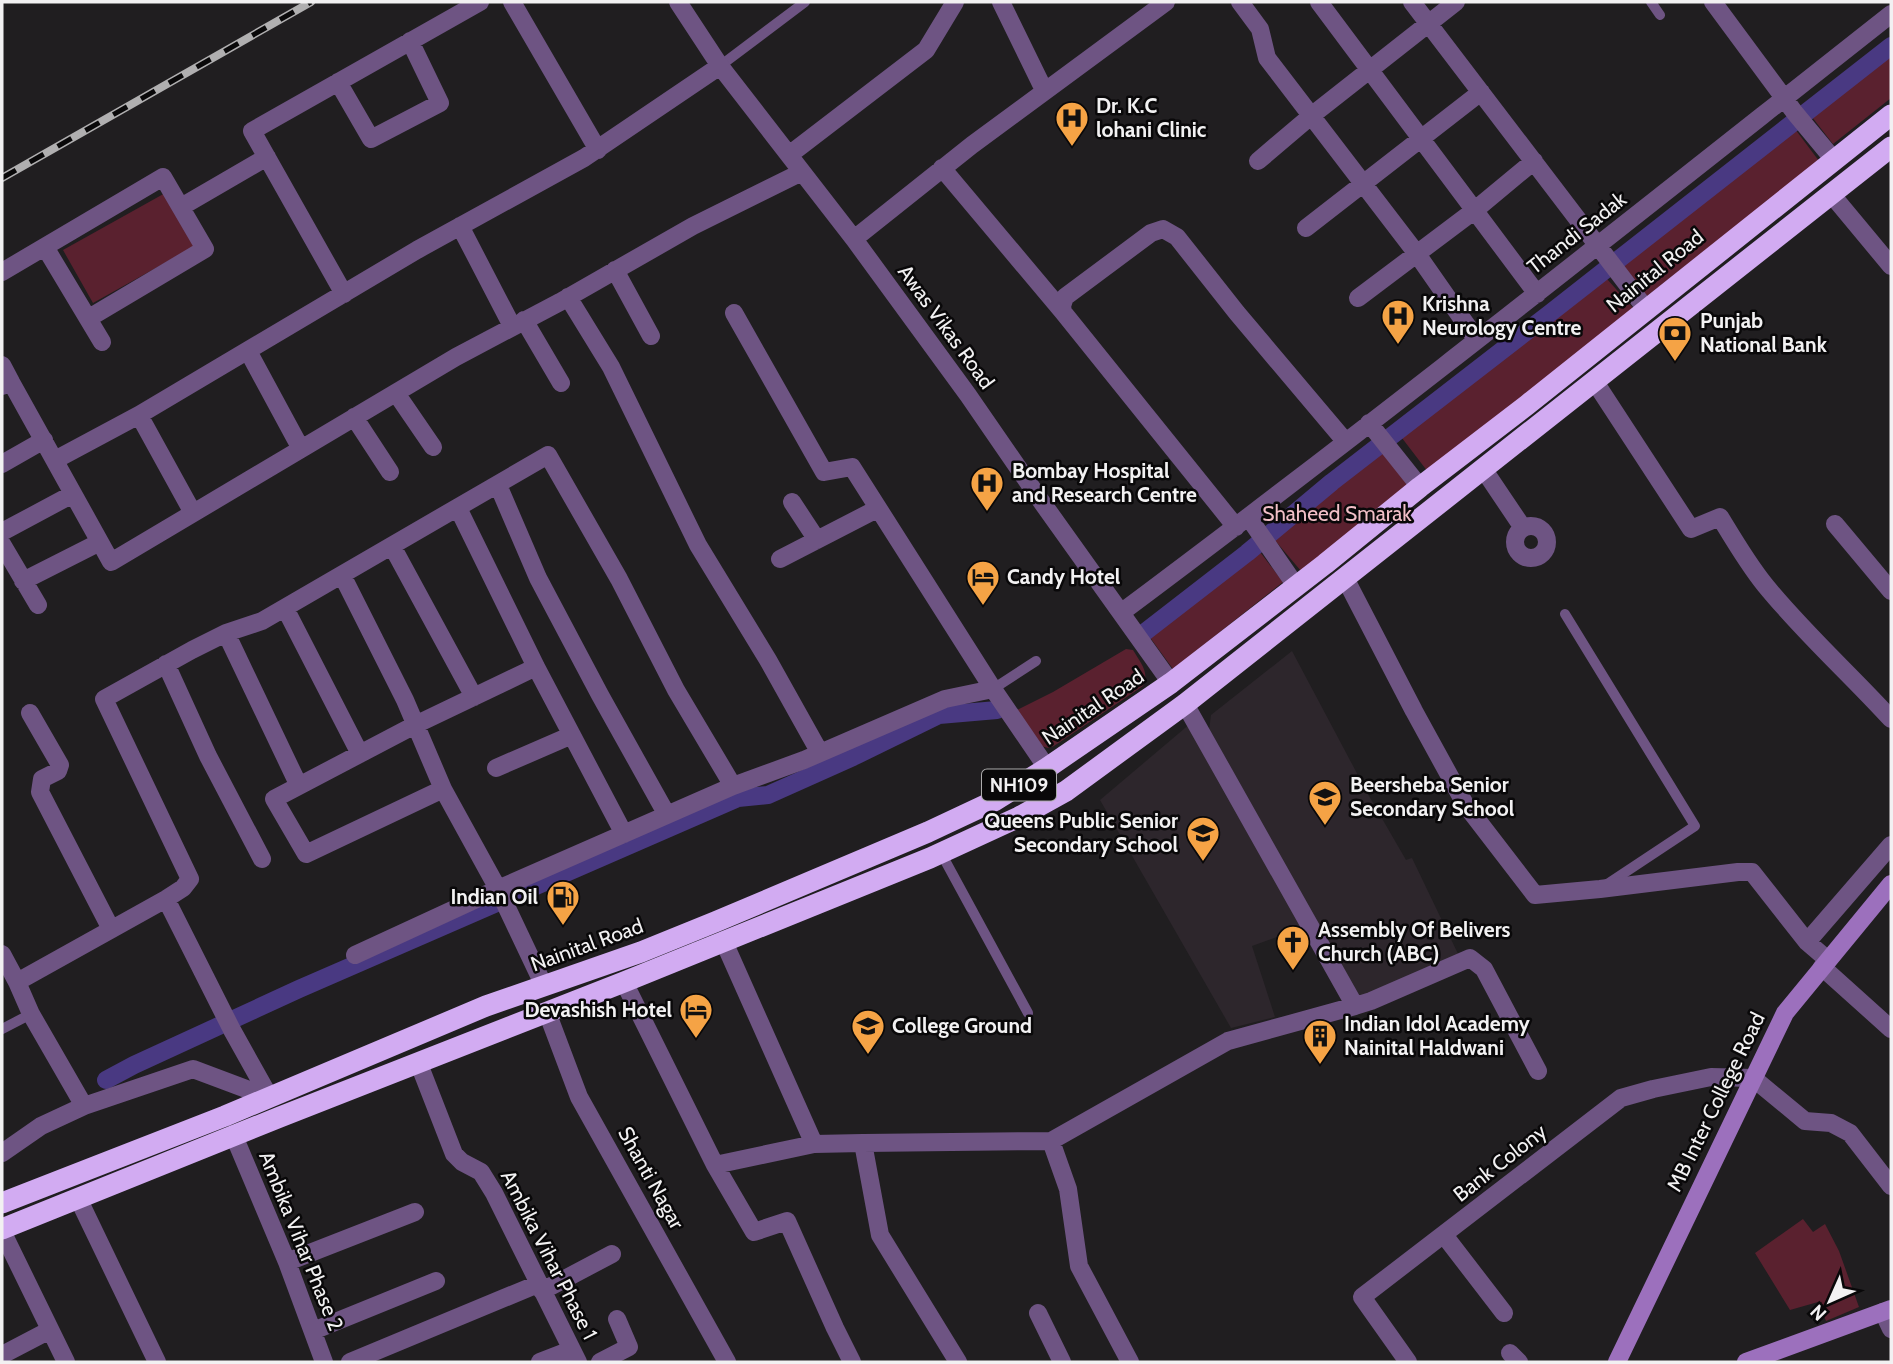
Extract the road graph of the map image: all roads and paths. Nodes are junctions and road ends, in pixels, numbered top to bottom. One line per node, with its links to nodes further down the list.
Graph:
1 (480, 2): 17 (street)
2 (512, 2): 29 (street)
3 (678, 2): 18 (street, Awas Vikas Road)
4 (805, 2): 18 (lane)
5 (955, 2): 30 (street)
6 (1000, 2): 21 (street)
7 (1166, 2): 21 (street)
8 (1240, 2): 25 (street)
9 (1319, 2): 19 (street)
10 (1412, 2): 16 (street)
11 (1456, 2): 16 (street)
12 (1651, 2): 15 (lane)
13 (1713, 2): 23 (street)
14 (1891, 14): 23 (street, Thandi Sadak)
15 (1660, 15)
16 (1430, 24): 19 (street); 22 (street)
17 (410, 41): 20 (street); 20 (street)
18 (720, 66): 29 (street); 30 (street, Awas Vikas Road)
19 (1369, 71): 25 (street); 26 (street)
20 (338, 82): 31 (street)
21 (1044, 90): 36 (street)
22 (1482, 92): 26 (street); 34 (street)
23 (1794, 112): 32 (street); 49 (street, Thandi Sadak)
24 (1891, 115): 27 (highway, Nainital Road / NH109)
25 (1311, 116): 33 (street); 40 (street)
26 (1421, 140): 40 (street); 43 (street)
27 (1855, 143): 32 (highway, Nainital Road / NH109); 35 (highway)
28 (1891, 147): 35 (highway, NH109)
29 (598, 149): 44 (street)
30 (789, 155): 37 (street, Awas Vikas Road)
31 (267, 157): 42 (street); 53 (street)
32 (1833, 160): 38 (highway, Nainital Road / NH109); 39 (highway)
33 (1258, 161)
34 (1534, 161): 43 (street); 49 (street)
35 (1870, 164): 39 (highway, NH109)
36 (942, 168): 46 (street); 58 (street)
37 (802, 172): 46 (street, Awas Vikas Road); 51 (street)
38 (1815, 174): 41 (highway); 57 (highway, Nainital Road / NH109)
39 (1850, 180): 41 (highway, NH109)
40 (1363, 183): 45 (street); 48 (street)
41 (1832, 195): 50 (street); 68 (highway, NH109)
42 (181, 207): 47 (street); 60 (street)
43 (1475, 209): 48 (street); 54 (street)
44 (460, 226): 53 (street); 61 (street)
45 (1306, 229)
46 (854, 239): 106 (street, Awas Vikas Road)
47 (45, 247): 52 (street); 60 (street)
48 (1417, 254): 56 (street); 63 (street)
49 (1607, 259): 54 (street, Thandi Sadak); 57 (street)
50 (1891, 266)
51 (615, 270): 55 (street); 62 (street)
52 (2, 272)
53 (344, 294): 65 (street)
54 (1537, 294): 63 (street, Thandi Sadak)
55 (568, 297): 61 (street); 120 (street)
56 (1358, 298)
57 (1646, 309): 83 (highway, Nainital Road / NH109)
58 (1063, 312): 75 (street); 91 (street)
59 (734, 313): 87 (street)
60 (89, 318): 64 (street)
61 (518, 323): 67 (street); 70 (street)
62 (651, 336)
63 (1477, 340): 73 (street, Thandi Sadak)
64 (102, 342)
65 (248, 351): 71 (street); 77 (street)
66 (2, 365): 69 (street)
67 (561, 383)
68 (1594, 383): 80 (highway, NH109); 117 (street)
69 (6, 384): 74 (street)
70 (396, 393): 72 (street); 76 (street)
71 (139, 415): 78 (street); 88 (street)
72 (354, 417): 77 (street); 81 (street)
73 (1378, 435): 75 (street, Thandi Sadak); 83 (street)
74 (44, 440): 78 (street); 79 (street)
75 (1345, 441): 91 (street, Thandi Sadak)
76 (433, 447)
77 (301, 449): 88 (street)
78 (55, 460): 84 (street)
79 (2, 464)
80 (1484, 470): 90 (street); 101 (highway, NH109)
81 (390, 472)
82 (498, 485): 86 (street); 125 (street); 128 (street)
83 (1420, 487): 97 (highway, Nainital Road / NH109)
84 (73, 494): 92 (street); 94 (street)
85 (793, 502): 93 (street)
86 (458, 508): 96 (street); 111 (street)
87 (877, 509): 93 (street); 113 (street)
88 (193, 513): 94 (street)
89 (1835, 524): 103 (street)
90 (1523, 528)
91 (1253, 531): 102 (street); 106 (street, Thandi Sadak)
92 (2, 532)
93 (817, 540): 98 (street)
94 (100, 542): 99 (street)
95 (2, 544): 99 (street)
96 (392, 546): 100 (street); 114 (street)
97 (1333, 558): 101 (highway); 102 (highway, Nainital Road / NH109)
98 (780, 559)
99 (14, 574): 104 (street)
100 (342, 575): 105 (street); 118 (street)
101 (1345, 578): 115 (highway, NH109); 134 (street)
102 (1296, 586): 112 (highway, Nainital Road / NH109)
103 (1891, 591)
104 (38, 605)
105 (285, 608): 108 (street); 121 (street)
106 (1122, 612): 112 (street, Awas Vikas Road)
107 (1565, 614): 134 (lane)
108 (226, 633): 110 (street); 124 (street)
109 (1036, 661): 113 (lane)
110 (166, 664): 132 (street); 136 (street)
111 (536, 667): 114 (street); 119 (street)
112 (1171, 683): 115 (highway); 123 (highway, Nainital Road / NH109)
113 (993, 689): 120 (street); 123 (street)
114 (474, 697): 118 (street)
115 (1185, 704): 127 (highway, NH109); 146 (street)
116 (30, 713): 137 (street)
117 (1891, 719)
118 (415, 725): 121 (street); 126 (street)
119 (572, 735): 122 (street); 129 (street)
120 (820, 753): 125 (street)
121 (360, 754): 124 (street)
122 (496, 768)
123 (1047, 768): 127 (highway); 145 (highway, Nainital Road / NH109)
124 (299, 786): 126 (street)
125 (733, 786): 128 (street)
126 (443, 789): 135 (street)
127 (1063, 793): 131 (highway, NH109)
128 (667, 815): 129 (street)
129 (624, 834): 135 (street)
130 (1891, 845): 139 (street)
131 (941, 853): 138 (highway, NH109); 148 (lane)
132 (262, 859)
133 (1891, 884): 142 (street, MB Inter College Road)
134 (1600, 890): 139 (street)
135 (501, 896): 141 (street); 145 (street)
136 (166, 899): 137 (street); 156 (street)
137 (111, 929): 143 (street)
138 (724, 942): 144 (highway, NH109); 163 (street)
139 (1807, 942): 142 (street)
140 (2, 954): 143 (street)
141 (355, 955)
142 (1825, 964): 151 (street); 155 (street, MB Inter College Road)
143 (17, 982): 149 (street)
144 (624, 982): 147 (highway, NH109); 166 (street)
145 (544, 986): 152 (highway, Nainital Road / NH109)
146 (1354, 1006): 154 (street); 161 (street)
147 (547, 1012): 153 (highway, NH109); 192 (street, Shanti Nagar)
148 (1028, 1013)
149 (31, 1014): 150 (lane); 157 (street)
150 (2, 1029)
151 (1891, 1029)
152 (410, 1038): 153 (highway); 156 (highway, Nainital Road / NH109)
153 (419, 1064): 159 (highway, NH109); 176 (street, Ambika Vihar Phase 1)
154 (1538, 1071)
155 (1754, 1078): 165 (street); 172 (street, Bank Colony); 198 (street, MB Inter College Road)
156 (270, 1098): 157 (street); 158 (highway, Nainital Road / NH109); 159 (highway)
157 (84, 1106): 164 (street)
158 (225, 1116): 160 (highway); 169 (highway, Nainital Road / NH109)
159 (280, 1117): 160 (highway, NH109)
160 (234, 1136): 168 (highway, NH109); 174 (street, Ambika Vihar Phase 2)
161 (1051, 1141): 162 (street); 196 (street)
162 (863, 1143): 163 (street); 194 (street)
163 (814, 1144): 166 (street)
164 (2, 1153)
165 (1885, 1165): 167 (street)
166 (715, 1166): 193 (street)
167 (1891, 1186)
168 (78, 1198): 171 (highway, NH109); 187 (street)
169 (2, 1203)
170 (415, 1212): 174 (street)
171 (2, 1230): 182 (street)
172 (1444, 1234): 179 (street); 197 (street, Bank Colony)
173 (612, 1254): 176 (street)
174 (287, 1262): 183 (street, Ambika Vihar Phase 2)
175 (436, 1281): 183 (street)
176 (540, 1287): 185 (street, Ambika Vihar Phase 1); 189 (street)
177 (1887, 1311): 181 (street); 199 (street)
178 (1038, 1312): 195 (street)
179 (1504, 1313)
180 (617, 1319): 191 (street)
181 (1891, 1329)
182 (50, 1330): 184 (street); 186 (street)
183 (313, 1331): 188 (street, Ambika Vihar Phase 2)
184 (2, 1355)
185 (575, 1356): 190 (street)
186 (66, 1362)
187 (157, 1362)
188 (324, 1362)
189 (350, 1362)
190 (540, 1362)
191 (600, 1362)
192 (727, 1362)
193 (852, 1362)
194 (958, 1362)
195 (1062, 1362)
196 (1130, 1362)
197 (1408, 1362)
198 (1617, 1362)
199 (1746, 1362)

